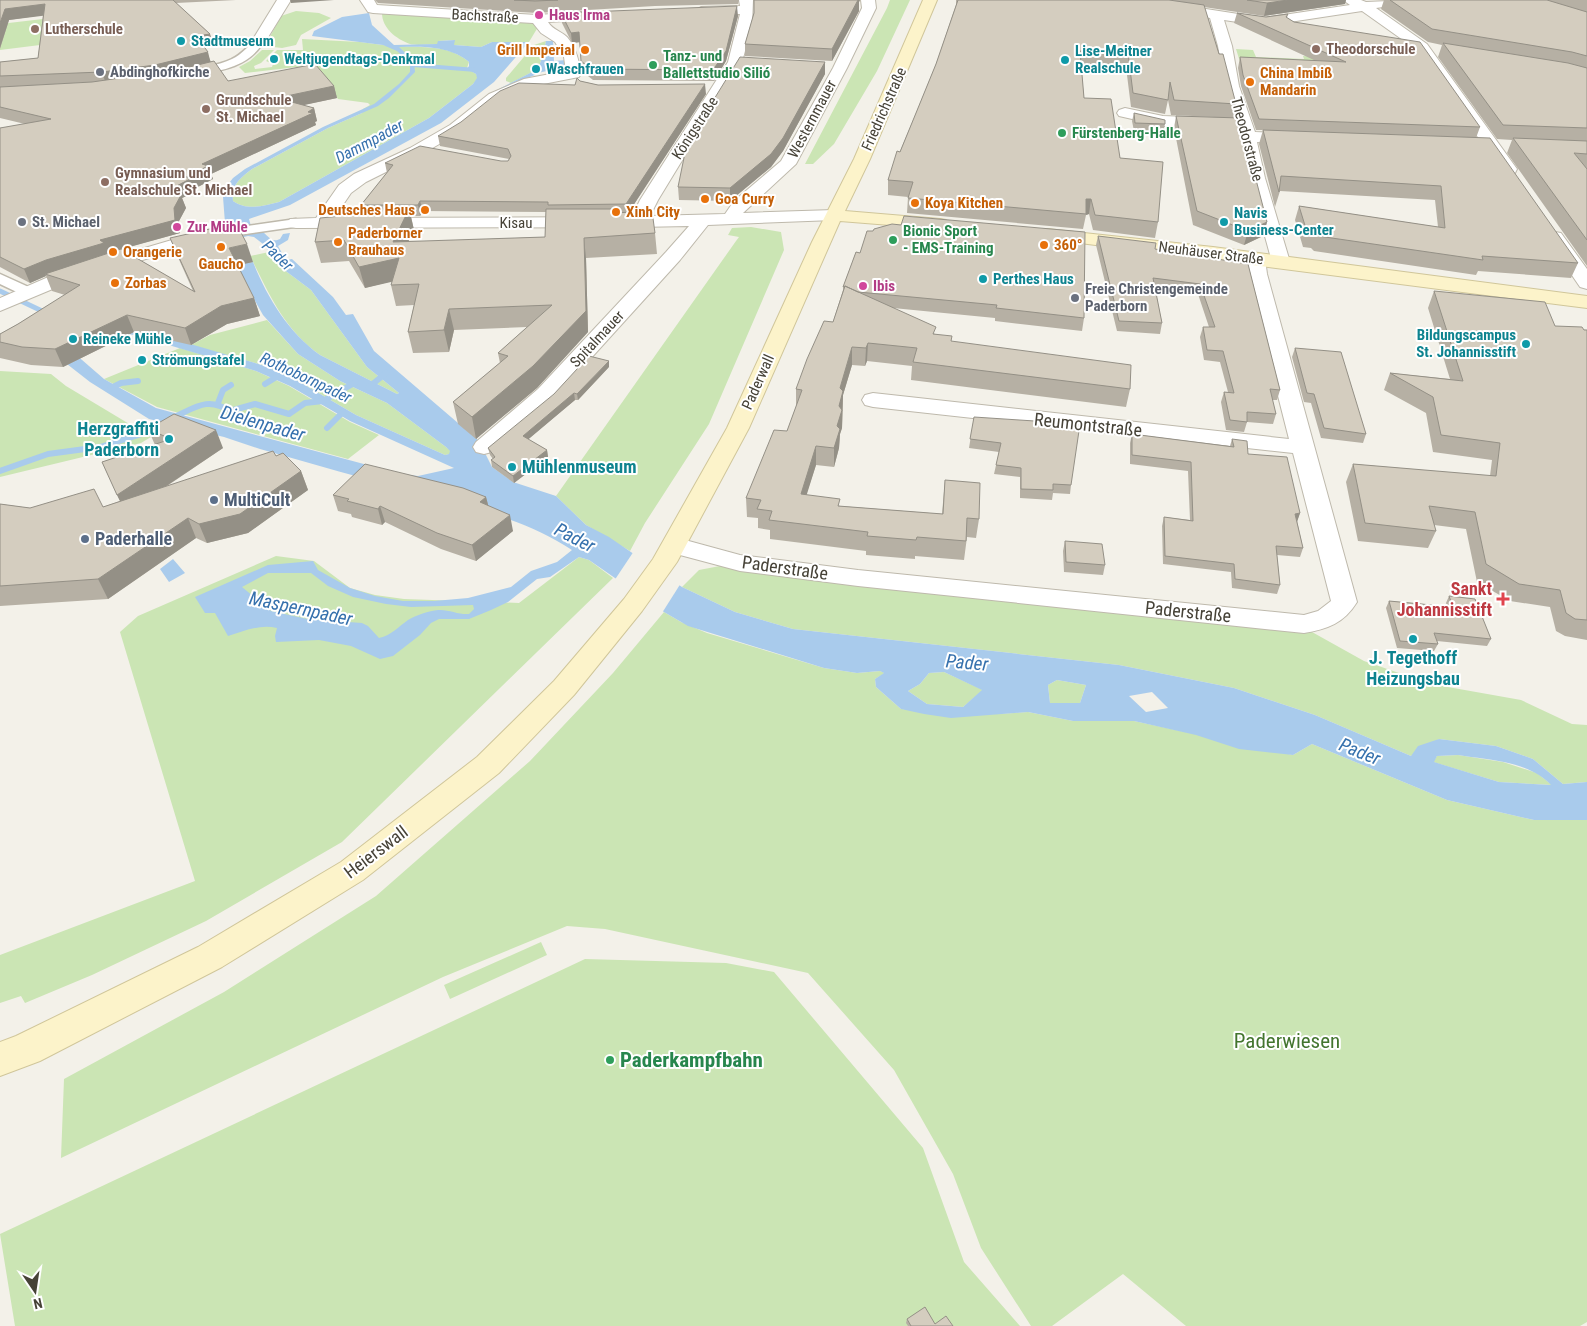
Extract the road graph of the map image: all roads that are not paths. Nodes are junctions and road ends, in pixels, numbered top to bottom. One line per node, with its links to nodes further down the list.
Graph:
1 (284, 0): 19 (street)
2 (868, 0): 25 (street, Westernmauer)
3 (930, 0): 40 (main road, Friedrichstraße)
4 (1123, 0): 14 (street)
5 (1350, 0): 10 (street)
6 (1405, 0): 10 (street)
7 (370, 4): 13 (street, Bachstraße)
8 (490, 5): 13 (street)
9 (747, 5): 11 (street); 22 (street, Königstraße)
10 (1364, 6): 14 (street); 20 (street)
11 (692, 11)
12 (615, 14): 15 (street, Bachstraße)
13 (474, 16): 15 (street, Bachstraße)
14 (1216, 16): 32 (street, Theodorstraße)
15 (537, 19): 26 (street)
16 (1292, 27): 17 (street)
17 (1309, 30)
18 (1393, 43): 20 (street)
19 (256, 44): 27 (street)
20 (1422, 47): 21 (street); 35 (street)
21 (1440, 50)
22 (736, 62): 23 (street); 30 (street, Königstraße)
23 (752, 63)
24 (822, 67): 25 (street)
25 (840, 68): 41 (street, Westernmauer)
26 (574, 74): 28 (street); 37 (street)
27 (176, 76)
28 (587, 86)
29 (702, 88): 30 (street)
30 (720, 88): 45 (street, Königstraße)
31 (1125, 113): 32 (street)
32 (1246, 131): 33 (street); 51 (street, Theodorstraße)
33 (1316, 140)
34 (1473, 145): 35 (street)
35 (1491, 146): 36 (street); 39 (street)
36 (1512, 147)
37 (419, 149): 38 (street); 44 (street)
38 (447, 154)
39 (1519, 184)
40 (834, 216): 41 (street, Kisau); 47 (main road); 60 (main road, Paderwall)
41 (729, 220): 43 (street, Kisau)
42 (1543, 220): 53 (street)
43 (702, 221): 45 (street, Kisau); 58 (street, Spitalmauer)
44 (322, 222): 45 (street, Kisau); 46 (street, Kisau)
45 (638, 222)
46 (291, 223): 49 (street, Kisau)
47 (958, 225)
48 (1028, 232): 50 (main road, Neuhäuser Straße)
49 (199, 237): 54 (street)
50 (1256, 259): 51 (main road, Neuhäuser Straße); 59 (street, Paderstraße)
51 (1281, 262): 56 (main road, Neuhäuser Straße)
52 (0, 278): 54 (street)
53 (1587, 283)
54 (15, 298): 55 (street)
55 (53, 300)
56 (1587, 302)
57 (873, 400): 59 (street, Reumontstraße)
58 (484, 447)
59 (1303, 447): 60 (street, Paderstraße)
60 (669, 553): 61 (main road, Heierswall)
61 (0, 1059)

